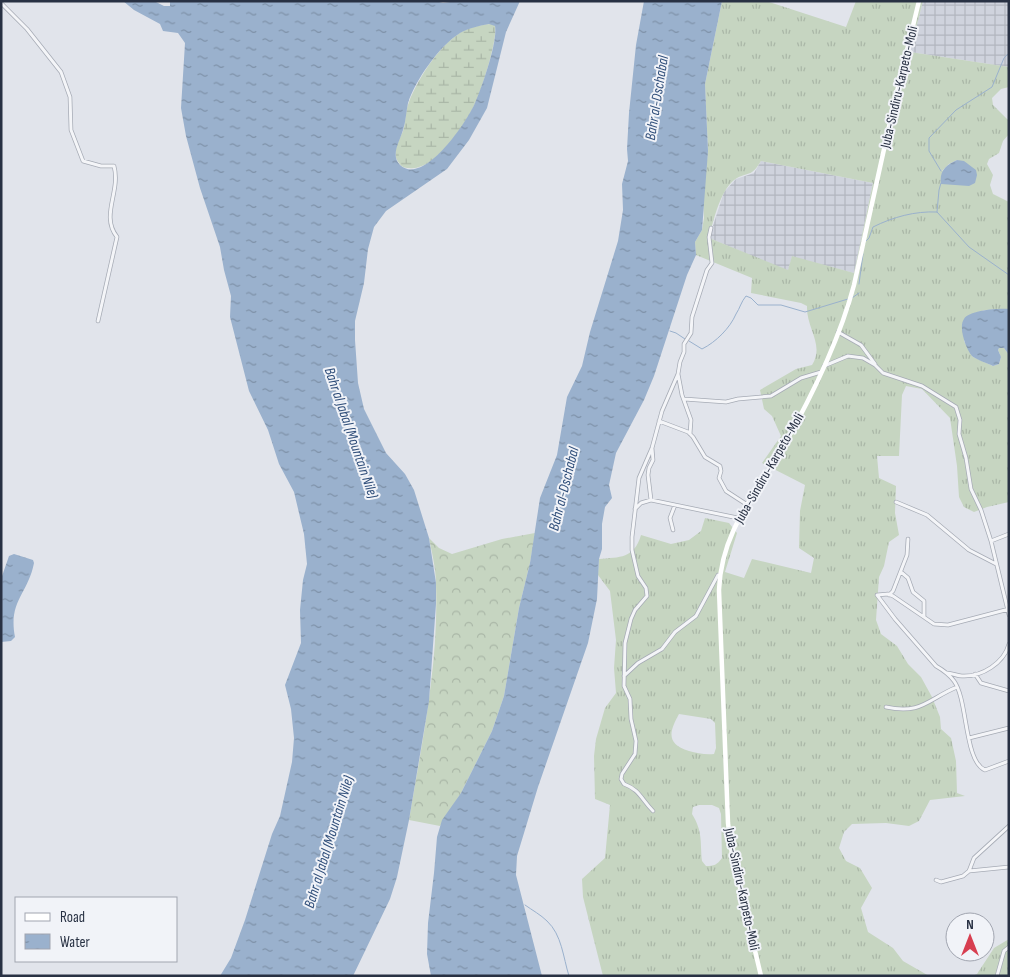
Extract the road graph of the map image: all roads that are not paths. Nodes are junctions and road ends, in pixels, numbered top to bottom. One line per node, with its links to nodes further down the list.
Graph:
1 (919, 1): 5 (main road, Juba-Sindiru-Karpeto-Moli)
2 (1, 3): 4 (street)
3 (711, 228): 9 (street)
4 (98, 321)
5 (838, 332): 6 (street); 7 (main road, Juba-Sindiru-Karpeto-Moli)
6 (875, 365): 7 (street); 23 (street)
7 (824, 366): 8 (main road, Juba-Sindiru-Karpeto-Moli)
8 (821, 372): 10 (street); 16 (main road, Juba-Sindiru-Karpeto-Moli)
9 (678, 374): 10 (street); 11 (street)
10 (684, 400): 12 (street)
11 (659, 421): 12 (street); 13 (street)
12 (690, 434): 16 (street)
13 (652, 448): 14 (street); 18 (street)
14 (651, 500): 17 (street); 18 (street)
15 (896, 502): 24 (street)
16 (746, 504): 19 (main road, Juba-Sindiru-Karpeto-Moli)
17 (676, 505): 19 (street); 20 (street)
18 (635, 509): 36 (street)
19 (738, 518): 49 (main road, Juba-Sindiru-Karpeto-Moli)
20 (673, 530)
21 (1009, 534): 23 (street)
22 (908, 539): 25 (street)
23 (991, 541): 24 (street)
24 (996, 564): 28 (street)
25 (901, 572): 27 (street); 30 (street)
26 (718, 575): 36 (street)
27 (890, 595): 30 (street); 34 (street)
28 (1008, 609): 29 (street); 30 (street)
29 (1009, 615)
30 (924, 617)
31 (1009, 644): 33 (street)
32 (1009, 656): 33 (street)
33 (1004, 657): 35 (street)
34 (946, 673): 35 (street); 37 (street)
35 (975, 674): 38 (street)
36 (624, 676): 43 (street)
37 (957, 687): 39 (street); 41 (street)
38 (1009, 691)
39 (886, 707)
40 (1009, 728): 41 (street)
41 (970, 738): 42 (street)
42 (1009, 761)
43 (652, 811)
44 (1009, 826): 46 (street)
45 (1009, 867): 46 (street)
46 (969, 871): 47 (street)
47 (936, 880)
48 (1009, 947): 50 (street)
49 (760, 976)
50 (997, 976)

